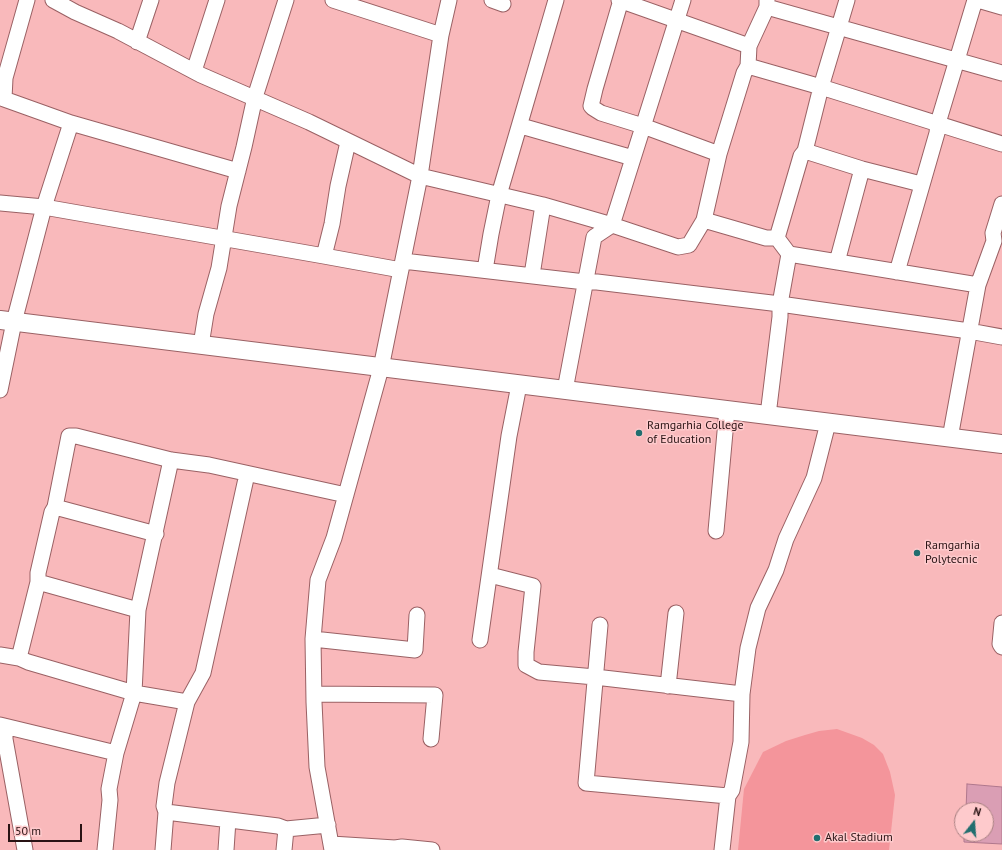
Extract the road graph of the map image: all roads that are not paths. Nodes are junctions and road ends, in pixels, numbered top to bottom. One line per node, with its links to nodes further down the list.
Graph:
1 (27, 0): 25 (street)
2 (53, 0): 19 (street)
3 (151, 0): 19 (street)
4 (217, 0): 23 (street)
5 (286, 0): 27 (street)
6 (333, 0): 18 (street)
7 (449, 0): 18 (street)
8 (556, 0): 30 (street)
9 (620, 0): 16 (street); 31 (street)
10 (683, 0): 16 (street)
11 (847, 0): 17 (street)
12 (975, 0): 21 (street)
13 (978, 0): 15 (street)
14 (767, 4): 17 (street); 20 (street)
15 (1002, 7)
16 (676, 20): 20 (street); 31 (street)
17 (839, 26): 21 (street); 26 (street)
18 (441, 35): 39 (street)
19 (137, 42): 23 (street)
20 (749, 46): 22 (street)
21 (957, 60): 24 (street); 29 (street)
22 (748, 66): 26 (street); 35 (street)
23 (194, 71): 27 (street)
24 (1002, 73)
25 (2, 77): 28 (street)
26 (821, 87): 29 (street); 34 (street)
27 (255, 97): 32 (street); 38 (street)
28 (70, 123): 38 (street); 45 (street)
29 (938, 123): 33 (street); 40 (street)
30 (521, 126): 36 (street); 41 (street)
31 (643, 126): 35 (street); 36 (street)
32 (348, 142): 39 (street); 52 (street)
33 (1002, 144)
34 (805, 151): 37 (street); 48 (street)
35 (719, 154): 46 (street)
36 (633, 158): 47 (street)
37 (862, 169): 40 (street); 53 (street)
38 (238, 171): 49 (street)
39 (420, 176): 41 (street); 54 (street)
40 (921, 184): 56 (street)
41 (500, 195): 44 (street); 55 (street)
42 (0, 203): 45 (street)
43 (1002, 204): 50 (street)
44 (543, 205): 47 (street); 57 (street)
45 (44, 208): 49 (street); 61 (street)
46 (704, 220): 47 (street); 48 (street)
47 (612, 225): 58 (street)
48 (777, 238): 51 (street)
49 (223, 240): 52 (street); 64 (street)
50 (998, 242): 59 (street)
51 (789, 254): 53 (street); 60 (street)
52 (324, 256): 54 (street)
53 (837, 262): 56 (street)
54 (402, 266): 55 (street); 65 (street)
55 (485, 270): 57 (street)
56 (897, 272): 59 (street)
57 (532, 275): 58 (street)
58 (585, 282): 60 (street); 68 (street)
59 (978, 285): 62 (street)
60 (780, 304): 62 (street); 70 (street)
61 (7, 321): 64 (main road); 67 (street)
62 (969, 331): 63 (street); 72 (street)
63 (1002, 337)
64 (201, 345): 65 (main road)
65 (381, 368): 66 (main road); 76 (street)
66 (519, 385): 68 (main road); 80 (street)
67 (0, 390)
68 (564, 390): 69 (main road)
69 (726, 410): 70 (main road); 78 (street)
70 (768, 415): 71 (main road)
71 (828, 423): 72 (main road); 96 (street)
72 (950, 438): 73 (main road)
73 (1002, 444)
74 (172, 460): 75 (street); 77 (street); 79 (street)
75 (247, 474): 76 (street); 97 (street)
76 (346, 495): 87 (street)
77 (55, 506): 79 (street); 81 (street)
78 (716, 531)
79 (156, 534): 82 (street)
80 (490, 575): 88 (street); 92 (street)
81 (38, 582): 82 (street); 91 (street)
82 (138, 610): 94 (street)
83 (676, 613): 93 (street)
84 (418, 615): 87 (street)
85 (1002, 623): 89 (street)
86 (600, 625): 92 (street)
87 (313, 639): 95 (street)
88 (480, 640)
89 (1002, 647)
90 (0, 655): 91 (street)
91 (19, 658): 94 (street)
92 (596, 677): 93 (street); 101 (street)
93 (668, 686): 96 (street)
94 (134, 693): 97 (street); 100 (street)
95 (314, 694): 99 (street); 104 (street)
96 (742, 694): 101 (street)
97 (188, 702): 102 (street)
98 (3, 726): 100 (street); 107 (street)
99 (431, 739)
100 (116, 753): 108 (street)
101 (728, 796): 113 (street)
102 (166, 812): 103 (street); 109 (street)
103 (228, 820): 105 (street); 110 (street)
104 (328, 824): 105 (street); 106 (street)
105 (286, 829): 111 (street)
106 (332, 847): 112 (street)
107 (25, 850)
108 (104, 850)
109 (163, 850)
110 (226, 850)
111 (284, 850)
112 (432, 850)
113 (722, 850)

